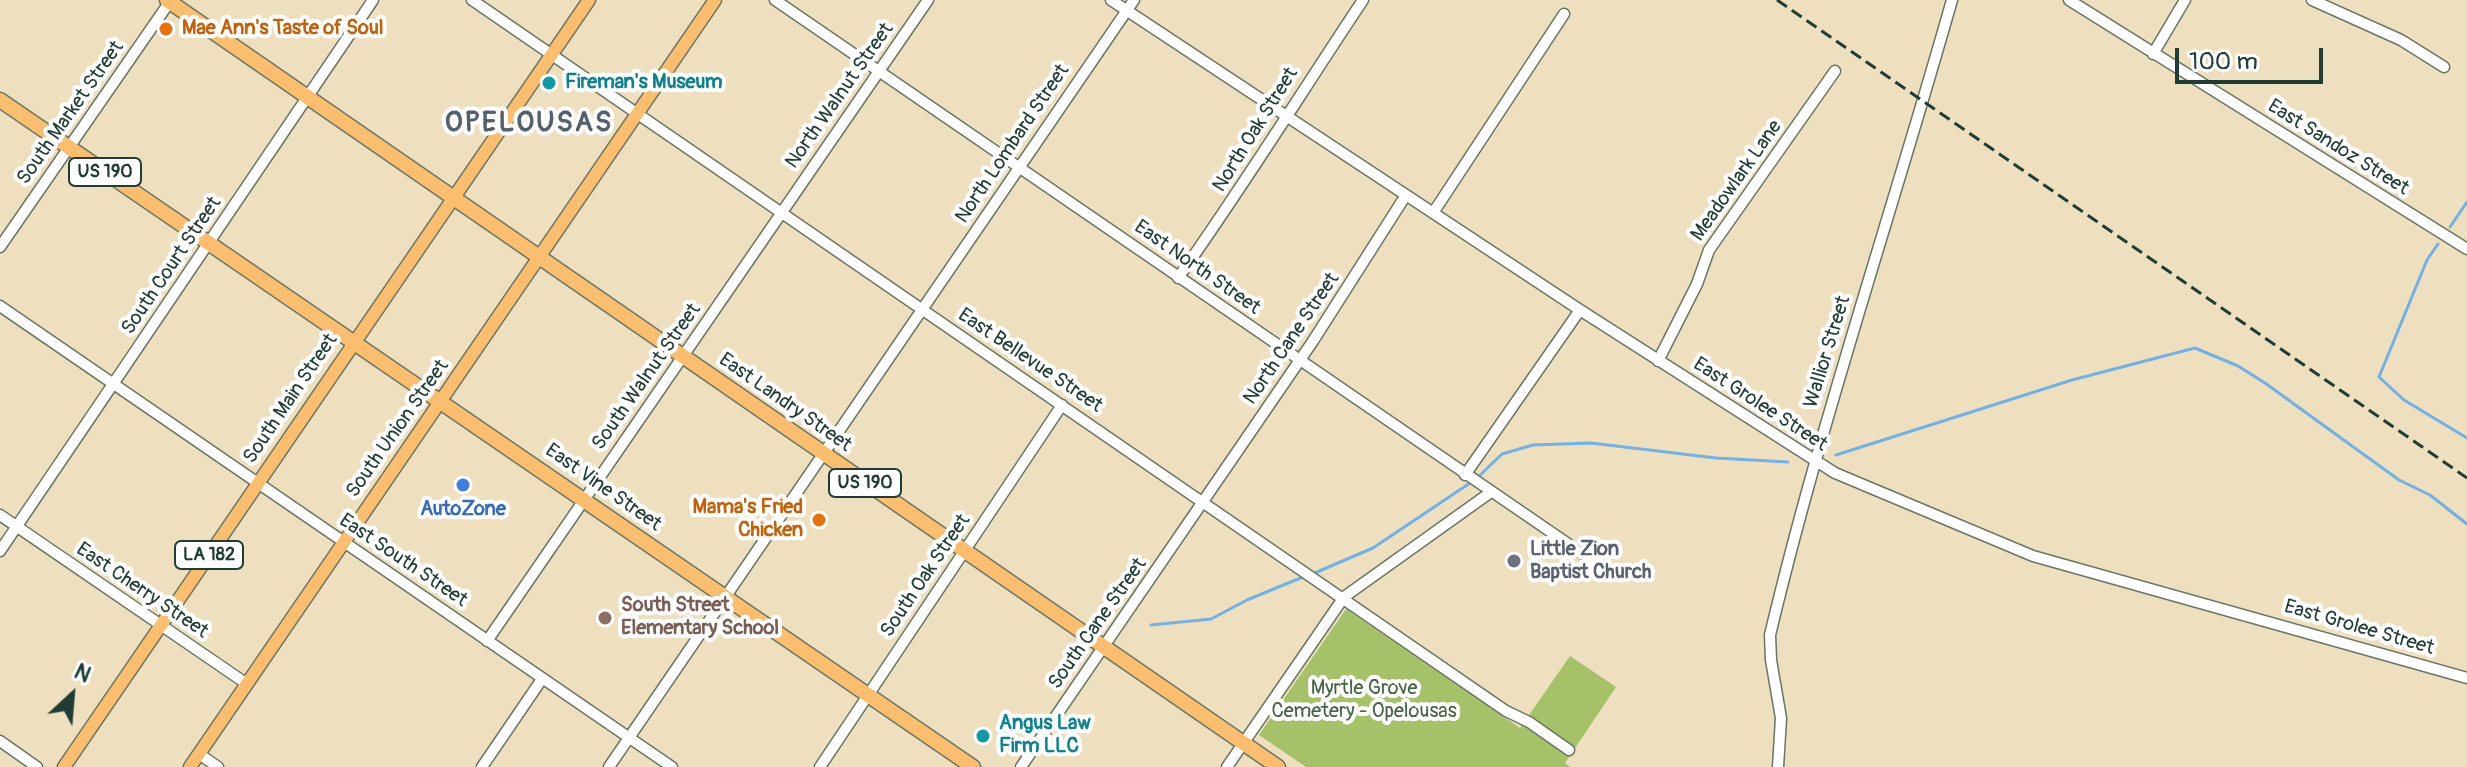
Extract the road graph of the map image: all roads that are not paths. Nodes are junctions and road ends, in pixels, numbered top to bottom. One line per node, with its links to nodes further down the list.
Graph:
1 (373, 0): 22 (street, South Court Street)
2 (472, 0): 17 (street, East Bellevue Street)
3 (589, 0): 17 (main road, LA 182)
4 (715, 0): 24 (main road, South Union Street)
5 (775, 0): 21 (street, East North Street)
6 (928, 0): 21 (street, North Walnut Street)
7 (1111, 0): 15 (street, East Grolee Street)
8 (1134, 0): 15 (street, North Lombard Street)
9 (1363, 0): 25 (street, North Oak Street)
10 (1952, 0): 48 (street, Wallior Street)
11 (2069, 0): 18 (street, East Sandoz Street)
12 (2185, 0): 18 (street)
13 (2312, 0): 19 (street)
14 (169, 1): 22 (highway, US 190); 26 (street, South Market Street)
15 (1127, 10): 25 (street, East Grolee Street); 27 (street, North Lombard Street)
16 (1564, 14): 31 (street)
17 (552, 54): 24 (street, East Bellevue Street); 29 (main road, South Main Street / LA 182)
18 (2153, 54): 34 (street, East Sandoz Street)
19 (2444, 67)
20 (1835, 71): 43 (street, Meadowlark Lane)
21 (878, 72): 27 (street, East North Street); 30 (street, North Walnut Street)
22 (309, 99): 29 (highway, East Landry Street / US 190); 32 (street, South Court Street)
23 (0, 100): 26 (highway, US 190)
24 (638, 114): 30 (street, East Bellevue Street); 35 (main road, South Union Street)
25 (1288, 116): 28 (street, East Grolee Street); 36 (street, North Oak Street)
26 (69, 147): 32 (highway, US 190); 33 (street, South Market Street)
27 (1019, 168): 36 (street, East North Street); 38 (street, North Lombard Street)
28 (1406, 195): 31 (street, East Grolee Street); 42 (street, North Cane Street)
29 (453, 199): 35 (highway, East Landry Street / US 190); 40 (main road, South Main Street / LA 182)
30 (782, 212): 38 (street, East Bellevue Street); 41 (street, South Walnut Street)
31 (1433, 213): 39 (street, East Grolee Street)
32 (210, 243): 40 (highway, East Vine Street / US 190); 44 (street, South Court Street)
33 (0, 247)
34 (2467, 249)
35 (540, 257): 41 (highway, East Landry Street / US 190); 45 (main road, South Union Street)
36 (1178, 278): 42 (street, East North Street)
37 (0, 306): 44 (street, East South Street)
38 (922, 309): 46 (street, East Bellevue Street); 47 (street, North Lombard Street)
39 (1580, 310): 43 (street, East Grolee Street); 49 (street)
40 (354, 342): 45 (highway, East Vine Street / US 190); 50 (main road, South Main Street / LA 182)
41 (682, 357): 47 (highway, East Landry Street / US 190); 52 (street, South Walnut Street)
42 (1299, 361): 49 (street, East North Street); 53 (street, North Cane Street)
43 (1658, 361): 48 (street, East Grolee Street)
44 (114, 384): 50 (street, East South Street); 55 (street, South Court Street)
45 (441, 401): 52 (highway, East Vine Street / US 190); 56 (main road, South Union Street)
46 (1062, 405): 53 (street, East Bellevue Street); 57 (street, South Oak Street)
47 (823, 454): 57 (highway, East Landry Street / US 190); 60 (street, North Lombard Street)
48 (1815, 463): 65 (street, East Grolee Street); 86 (street, Wallior Street)
49 (1471, 479): 51 (street, East North Street)
50 (258, 483): 56 (street, East South Street); 62 (main road, South Main Street / LA 182)
51 (1491, 492): 59 (street, East North Street); 61 (street)
52 (584, 500): 60 (highway, East Vine Street / US 190); 63 (street, South Walnut Street)
53 (1205, 501): 61 (street, East Bellevue Street); 64 (street, South Cane Street)
54 (0, 515): 55 (street, East Cherry Street)
55 (17, 527): 58 (street, South Court Street); 62 (street, East Cherry Street)
56 (343, 543): 63 (street, East South Street); 67 (main road, South Union Street)
57 (963, 550): 64 (highway, East Landry Street / US 190); 68 (street, South Oak Street)
58 (0, 551)
59 (1599, 565)
60 (725, 597): 68 (highway, East Vine Street / US 190); 69 (street, North Lombard Street)
61 (1344, 597): 71 (street); 72 (street, East Bellevue Street)
62 (160, 625): 67 (street, East Cherry Street); 75 (main road, South Main Street / LA 182)
63 (487, 641): 66 (street, East South Street)
64 (1104, 647): 71 (highway, East Landry Street / US 190); 83 (street, South Cane Street)
65 (2467, 678)
66 (542, 679): 69 (street, East South Street); 78 (street)
67 (247, 684): 73 (main road, South Union Street)
68 (868, 695): 81 (street, South Oak Street); 82 (highway, East Vine Street / US 190)
69 (629, 738): 79 (street, North Lombard Street); 80 (street, East South Street)
70 (0, 741): 74 (street)
71 (1243, 743): 84 (street); 85 (highway, East Landry Street / US 190)
72 (1569, 750)
73 (199, 754): 76 (main road, South Union Street); 77 (street)
74 (37, 767)
75 (64, 767)
76 (190, 767)
77 (218, 767)
78 (482, 767)
79 (609, 767)
80 (672, 767)
81 (820, 767)
82 (973, 767)
83 (1021, 767)
84 (1227, 767)
85 (1278, 767)
86 (1778, 767)

